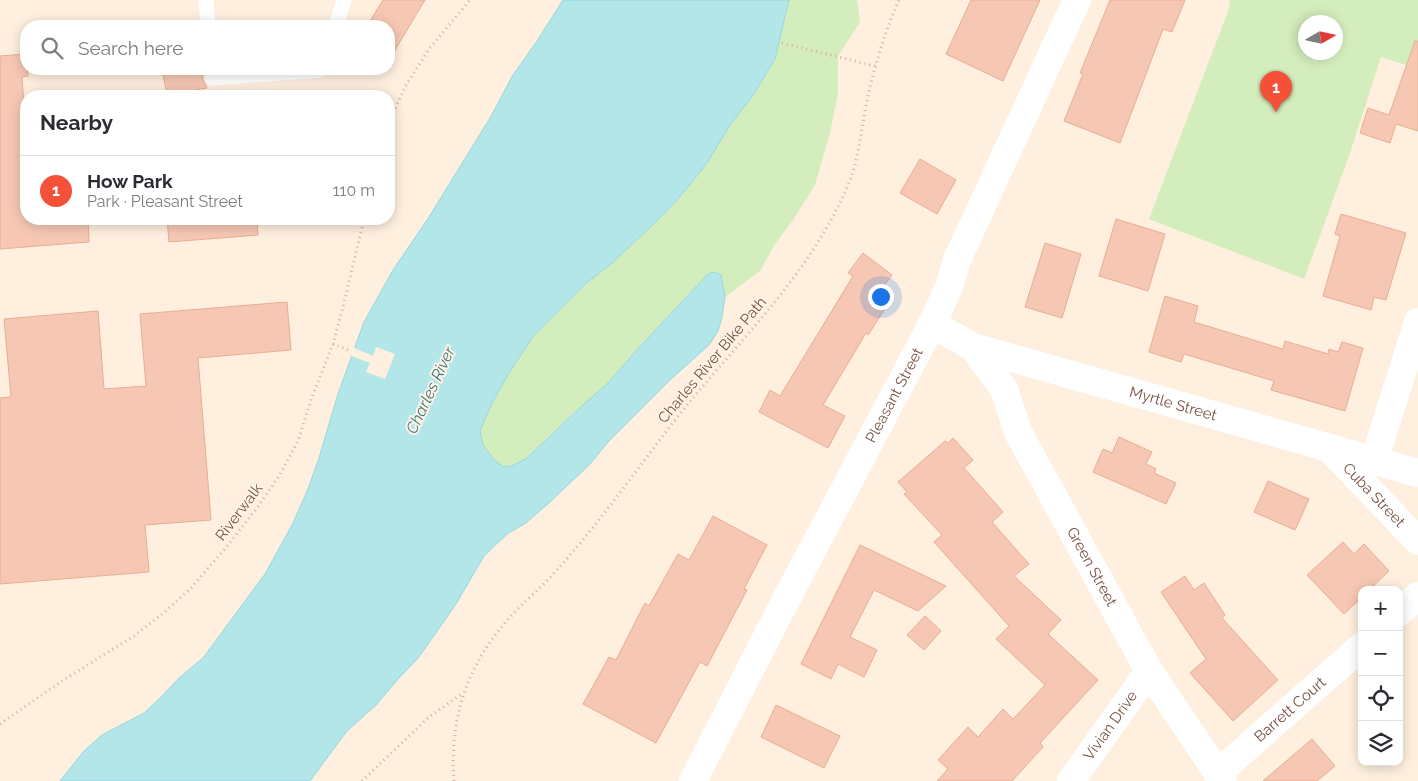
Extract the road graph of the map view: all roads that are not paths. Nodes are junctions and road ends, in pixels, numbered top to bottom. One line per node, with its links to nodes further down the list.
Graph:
1 (206, 0): 4 (lane)
2 (344, 0): 5 (lane)
3 (1077, 0): 9 (street, Pleasant Street)
4 (208, 20)
5 (338, 20)
6 (212, 75): 7 (lane)
7 (253, 75)
8 (1418, 322): 12 (street)
9 (932, 324): 10 (street, Myrtle Street); 20 (street, Pleasant Street)
10 (973, 347): 11 (street, Myrtle Street); 18 (street, Green Street)
11 (1329, 448): 12 (street, Myrtle Street); 14 (street, Cuba Street)
12 (1374, 461): 13 (street, Myrtle Street)
13 (1418, 473)
14 (1418, 541)
15 (1418, 596): 16 (street)
16 (1403, 609)
17 (1358, 650): 19 (street, Barrett Court)
18 (1149, 671): 19 (street, Green Street); 21 (street, Vivian Drive)
19 (1221, 777)
20 (693, 781)
21 (1072, 781)

